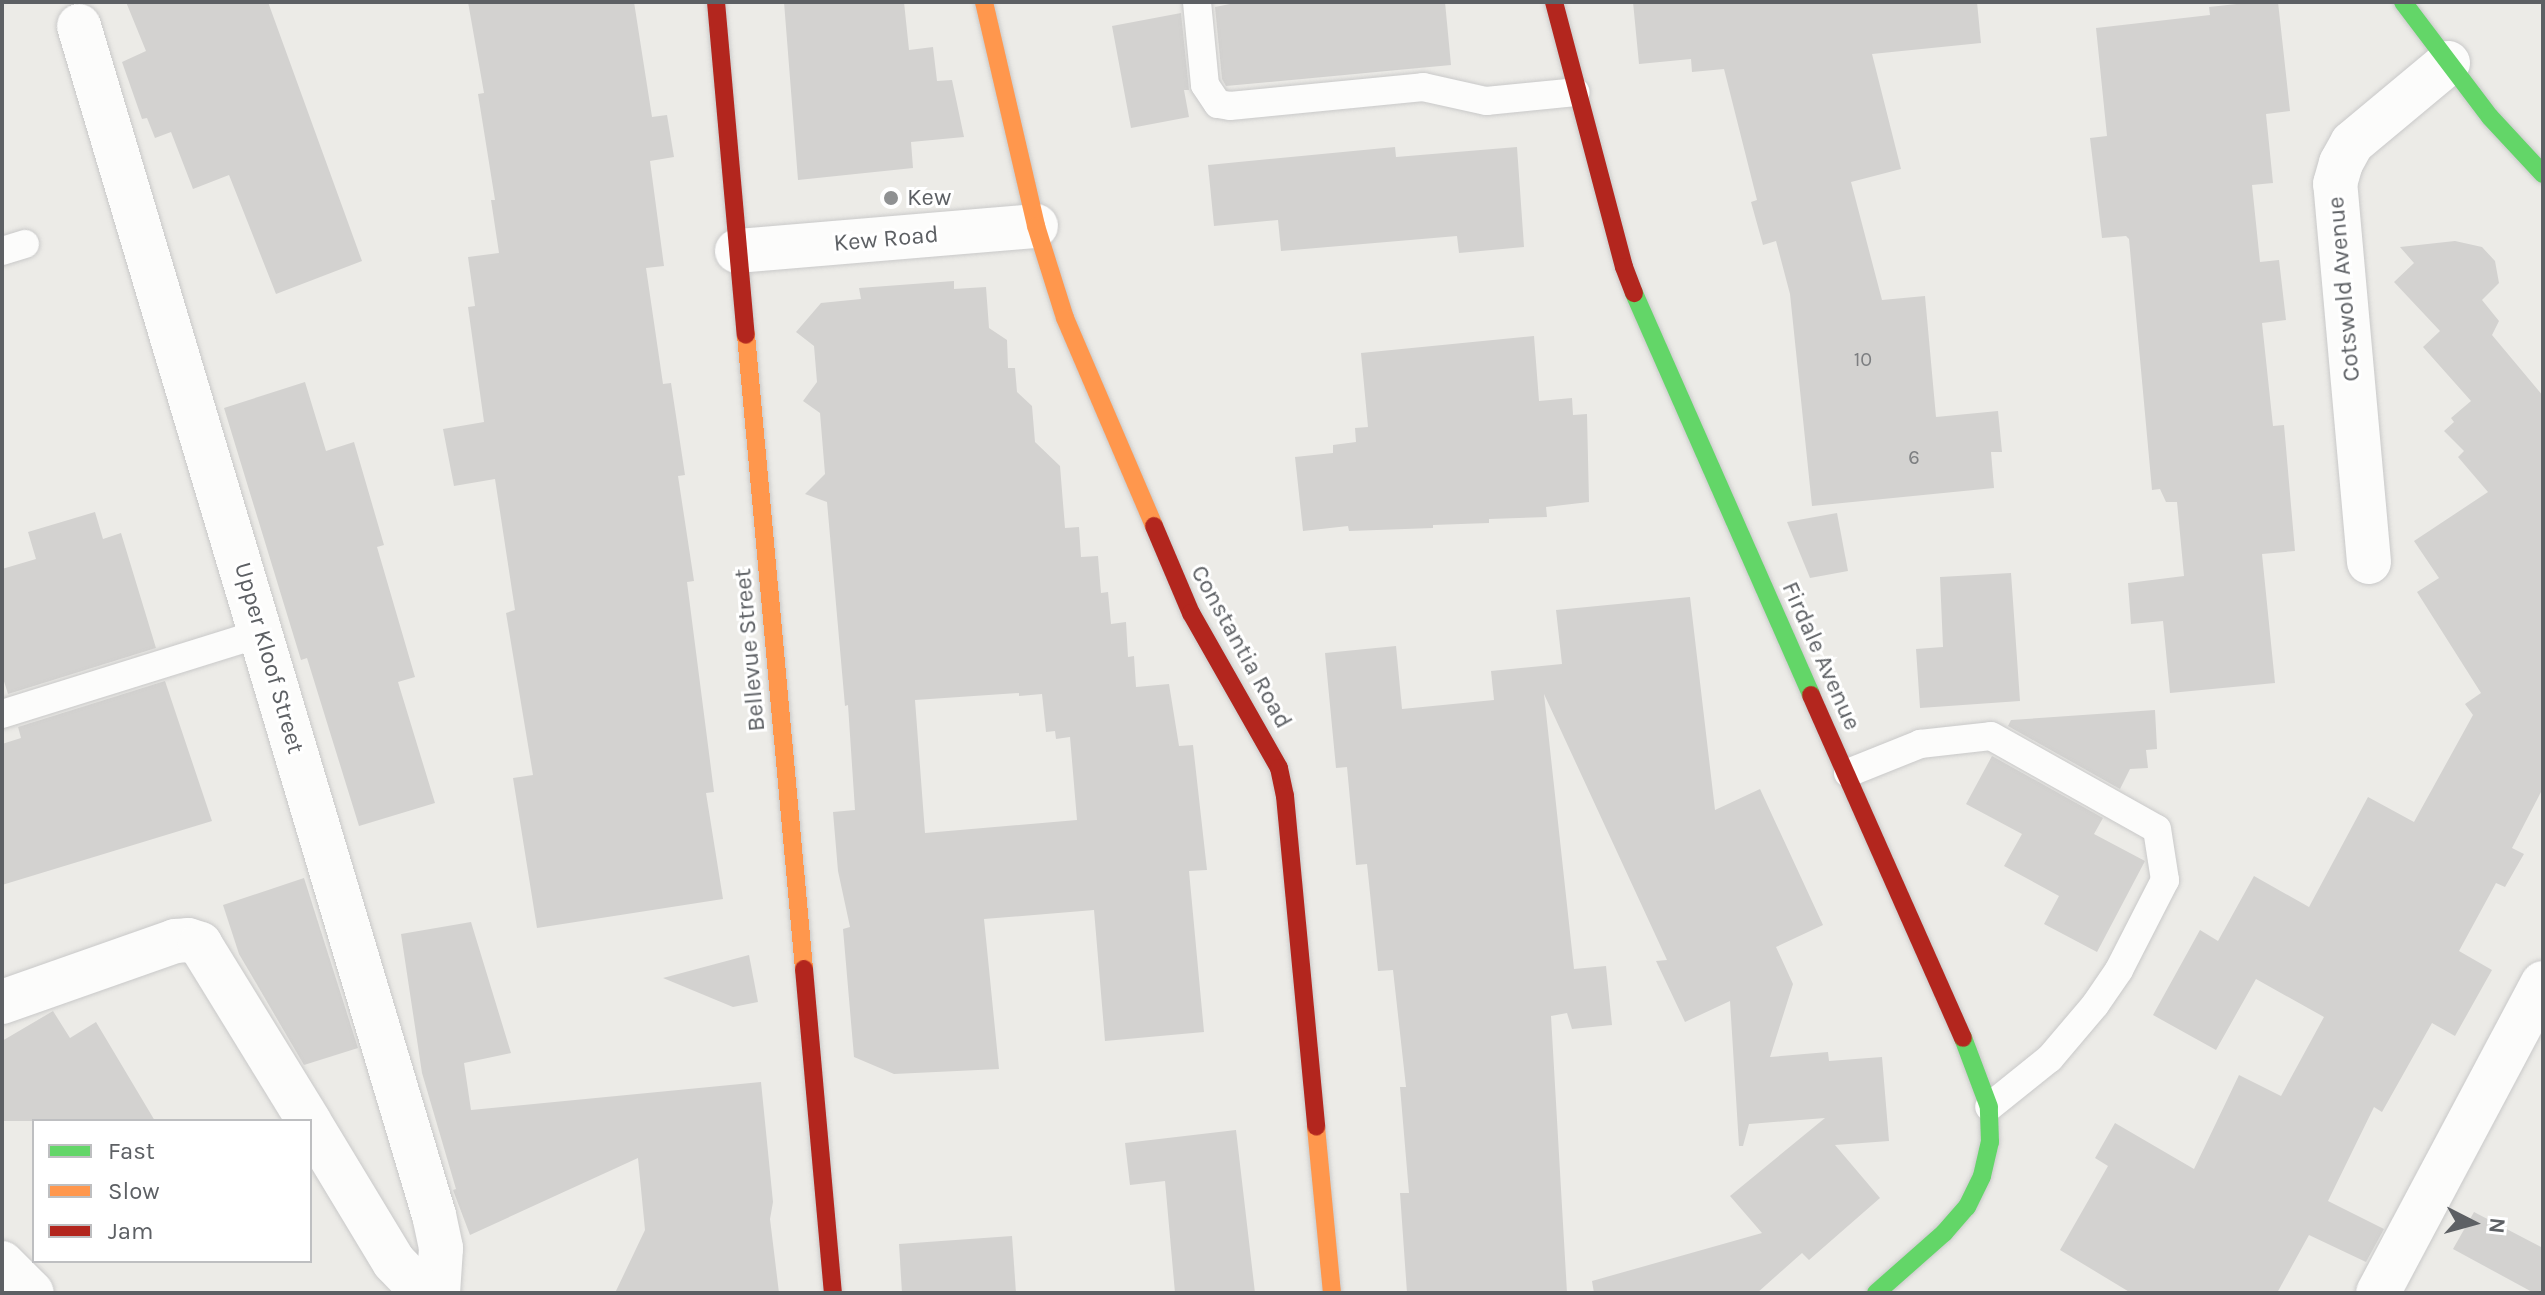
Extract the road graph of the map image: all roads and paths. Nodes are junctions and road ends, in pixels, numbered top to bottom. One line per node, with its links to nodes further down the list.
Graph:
1 (716, 2): 11 (street, Bellevue Street)
2 (984, 2): 10 (street, Constantia Road)
3 (1197, 2): 8 (lane)
4 (1554, 2): 8 (street, Firdale Avenue)
5 (2403, 2): 7 (street)
6 (79, 26): 13 (street, Upper Kloof Street)
7 (2448, 63): 9 (street); 12 (street, Cotswold Avenue)
8 (1576, 92): 15 (street, Firdale Avenue)
9 (2543, 174)
10 (1036, 226): 11 (street, Kew Road); 26 (street, Constantia Road)
11 (737, 251): 25 (street, Bellevue Street)
12 (2369, 562)
13 (262, 633): 14 (lane); 24 (street, Upper Kloof Street)
14 (2, 714)
15 (1848, 773): 18 (street, Firdale Avenue); 18 (lane)
16 (2543, 983): 28 (street)
17 (2, 1002): 19 (street)
18 (1989, 1107): 27 (street, Firdale Avenue)
19 (308, 1119)
20 (312, 1125): 23 (street)
21 (2, 1263): 22 (street)
22 (32, 1293)
23 (430, 1293)
24 (438, 1293)
25 (833, 1293)
26 (1332, 1293)
27 (1876, 1293)
28 (2378, 1293)

